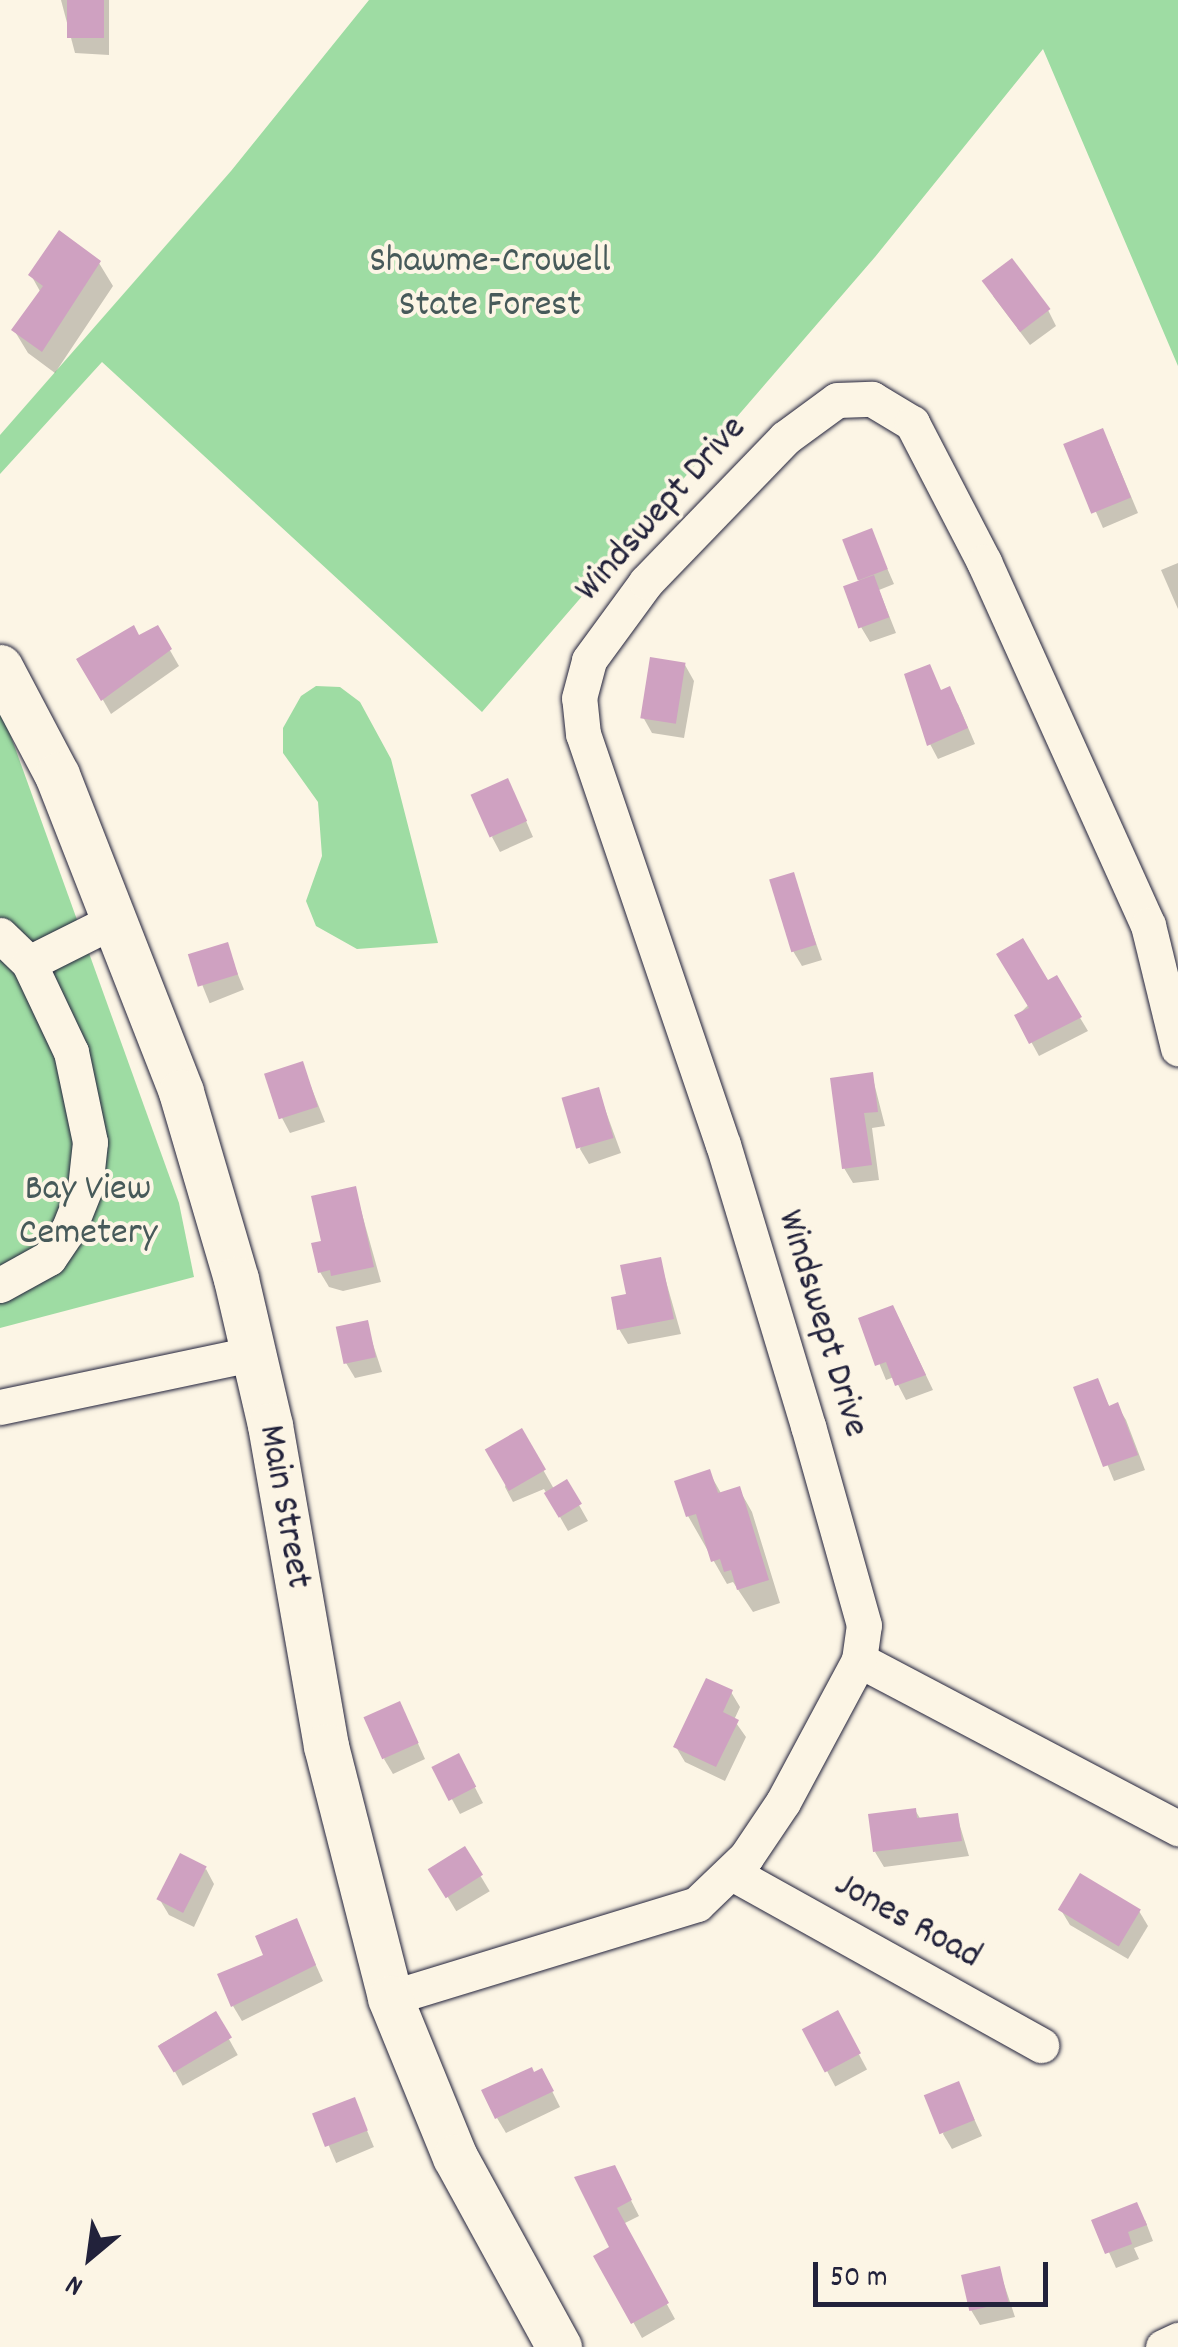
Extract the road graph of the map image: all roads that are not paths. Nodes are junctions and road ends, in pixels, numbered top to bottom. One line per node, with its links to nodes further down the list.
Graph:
1 (0, 667): 2 (main road, Main Street)
2 (113, 920): 4 (street); 7 (main road, Main Street)
3 (0, 935): 4 (street)
4 (29, 963): 6 (street)
5 (1178, 1048): 9 (street, Windswept Drive)
6 (0, 1285)
7 (252, 1354): 8 (street); 12 (main road, Main Street)
8 (0, 1406)
9 (859, 1660): 10 (street); 11 (street, Windswept Drive)
10 (1178, 1828)
11 (732, 1873): 12 (street, Windswept Drive); 13 (street, Jones Road)
12 (390, 1998): 15 (main road, Main Street)
13 (1041, 2045)
14 (1178, 2340): 16 (street)
15 (559, 2347)
16 (1163, 2347)

